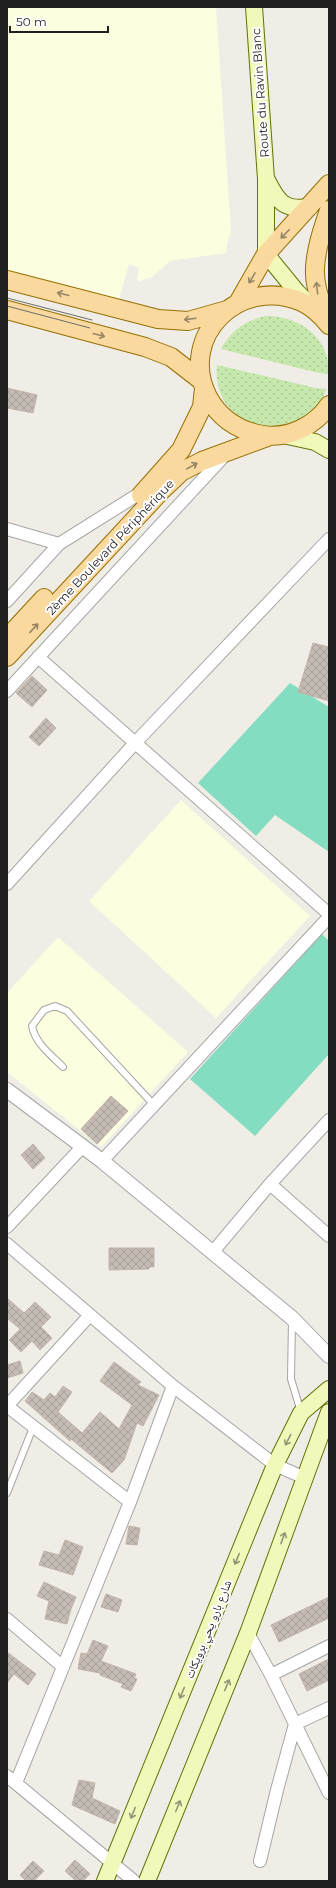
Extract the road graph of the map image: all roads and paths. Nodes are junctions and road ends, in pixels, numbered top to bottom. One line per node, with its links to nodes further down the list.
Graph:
1 (254, 7): 2 (main road, Route du Ravin Blanc)
2 (266, 179): 4 (main road); 6 (main road, Route du Ravin Blanc)
3 (329, 184): 4 (main road)
4 (310, 207): 6 (main road, one-way to 6)
5 (329, 210): 10 (main road, one-way to 5)
6 (266, 254): 8 (main road, one-way to 8); 10 (main road)
7 (7, 280): 8 (main road, one-way to 7)
8 (233, 306): 10 (main road); 11 (main road)
9 (7, 310): 11 (main road, one-way to 11)
10 (326, 322)
11 (203, 384): 13 (main road); 16 (main road, 2ème Boulevard Périphérique)
12 (329, 405): 13 (main road, 2ème Boulevard Périphérique)
13 (276, 435): 14 (main road, 2ème Boulevard Périphérique); 15 (main road)
14 (231, 449): 22 (main road, 2ème Boulevard Périphérique, one-way to 14); 23 (street)
15 (329, 450)
16 (146, 490): 19 (street); 21 (main road, 2ème Boulevard Périphérique)
17 (7, 529): 19 (street)
18 (329, 539): 25 (street)
19 (59, 544): 20 (street)
20 (7, 601)
21 (7, 638)
22 (7, 656)
23 (38, 657): 24 (street); 25 (street)
24 (7, 691)
25 (135, 743): 26 (street); 27 (street)
26 (7, 884)
27 (329, 914)
28 (329, 917): 31 (street)
29 (63, 1067): 31 (lane)
30 (7, 1090): 33 (street)
31 (154, 1105): 34 (street)
32 (329, 1120): 35 (street)
33 (82, 1146): 34 (street); 36 (street)
34 (102, 1161): 39 (street)
35 (270, 1184): 37 (street); 39 (street)
36 (7, 1227)
37 (329, 1236)
38 (7, 1244): 40 (street)
39 (212, 1253): 41 (street)
40 (90, 1315): 43 (street); 45 (street)
41 (292, 1318): 42 (street); 47 (lane)
42 (329, 1356)
43 (173, 1386): 49 (street); 52 (street)
44 (329, 1389): 47 (main road, شارع بارو يحي برويكات)
45 (7, 1406): 48 (street)
46 (329, 1412): 50 (main road)
47 (301, 1413): 49 (main road, شارع بارو يحي برويكات, one-way to 49)
48 (34, 1426): 51 (lane); 52 (street)
49 (275, 1465): 50 (street); 63 (main road, شارع بارو يحي برويكات, one-way to 63)
50 (305, 1478): 54 (main road, one-way to 50)
51 (7, 1493)
52 (130, 1502): 56 (street)
53 (7, 1619): 56 (street)
54 (248, 1633): 57 (street); 66 (main road, one-way to 54)
55 (329, 1646): 57 (street)
56 (63, 1667): 60 (street)
57 (271, 1675): 59 (street)
58 (329, 1708): 59 (street)
59 (295, 1724): 61 (street); 62 (street)
60 (12, 1780): 63 (street)
61 (328, 1788)
62 (260, 1861)
63 (113, 1864): 64 (main road, شارع بارو يحي برويكات); 65 (street)
64 (105, 1881)
65 (134, 1881)
66 (147, 1881)

